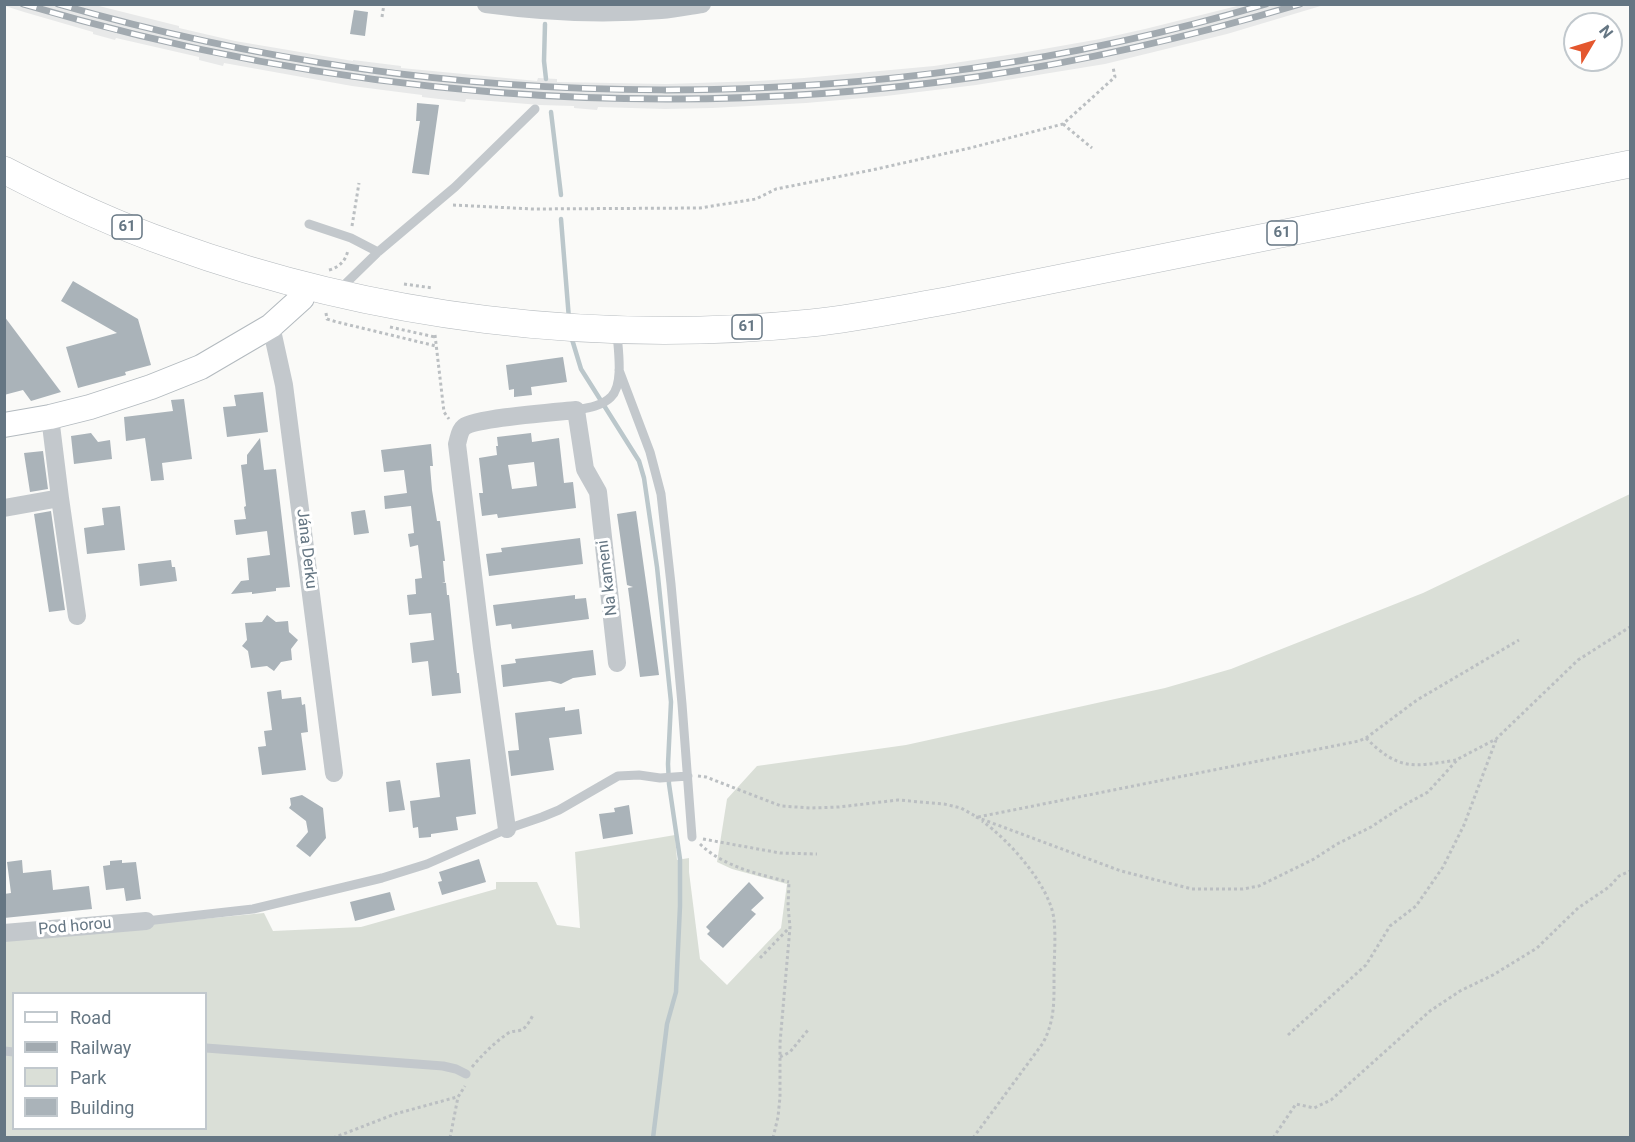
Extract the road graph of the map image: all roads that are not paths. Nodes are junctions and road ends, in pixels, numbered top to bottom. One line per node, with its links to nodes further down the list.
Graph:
1 (486, 4): 2 (street)
2 (702, 4)
3 (536, 109): 7 (lane)
4 (1630, 164): 10 (main road, 61)
5 (4, 170): 8 (main road, 61)
6 (309, 224): 7 (lane)
7 (378, 252): 8 (lane)
8 (322, 290): 9 (street); 10 (main road, 61)
9 (271, 326): 13 (street); 19 (street, Jána Derku)
10 (617, 330): 11 (lane)
11 (619, 370): 12 (lane); 20 (lane)
12 (584, 408): 18 (street, Na kameni); 21 (street)
13 (51, 417): 14 (street); 15 (street)
14 (4, 425)
15 (60, 498): 16 (street); 17 (street)
16 (4, 508)
17 (77, 616)
18 (617, 663)
19 (334, 773)
20 (688, 776): 21 (lane); 22 (lane)
21 (507, 829): 23 (lane)
22 (692, 837)
23 (146, 921): 24 (street, Pod horou)
24 (4, 933)
25 (207, 1048): 26 (lane)
26 (466, 1074)

